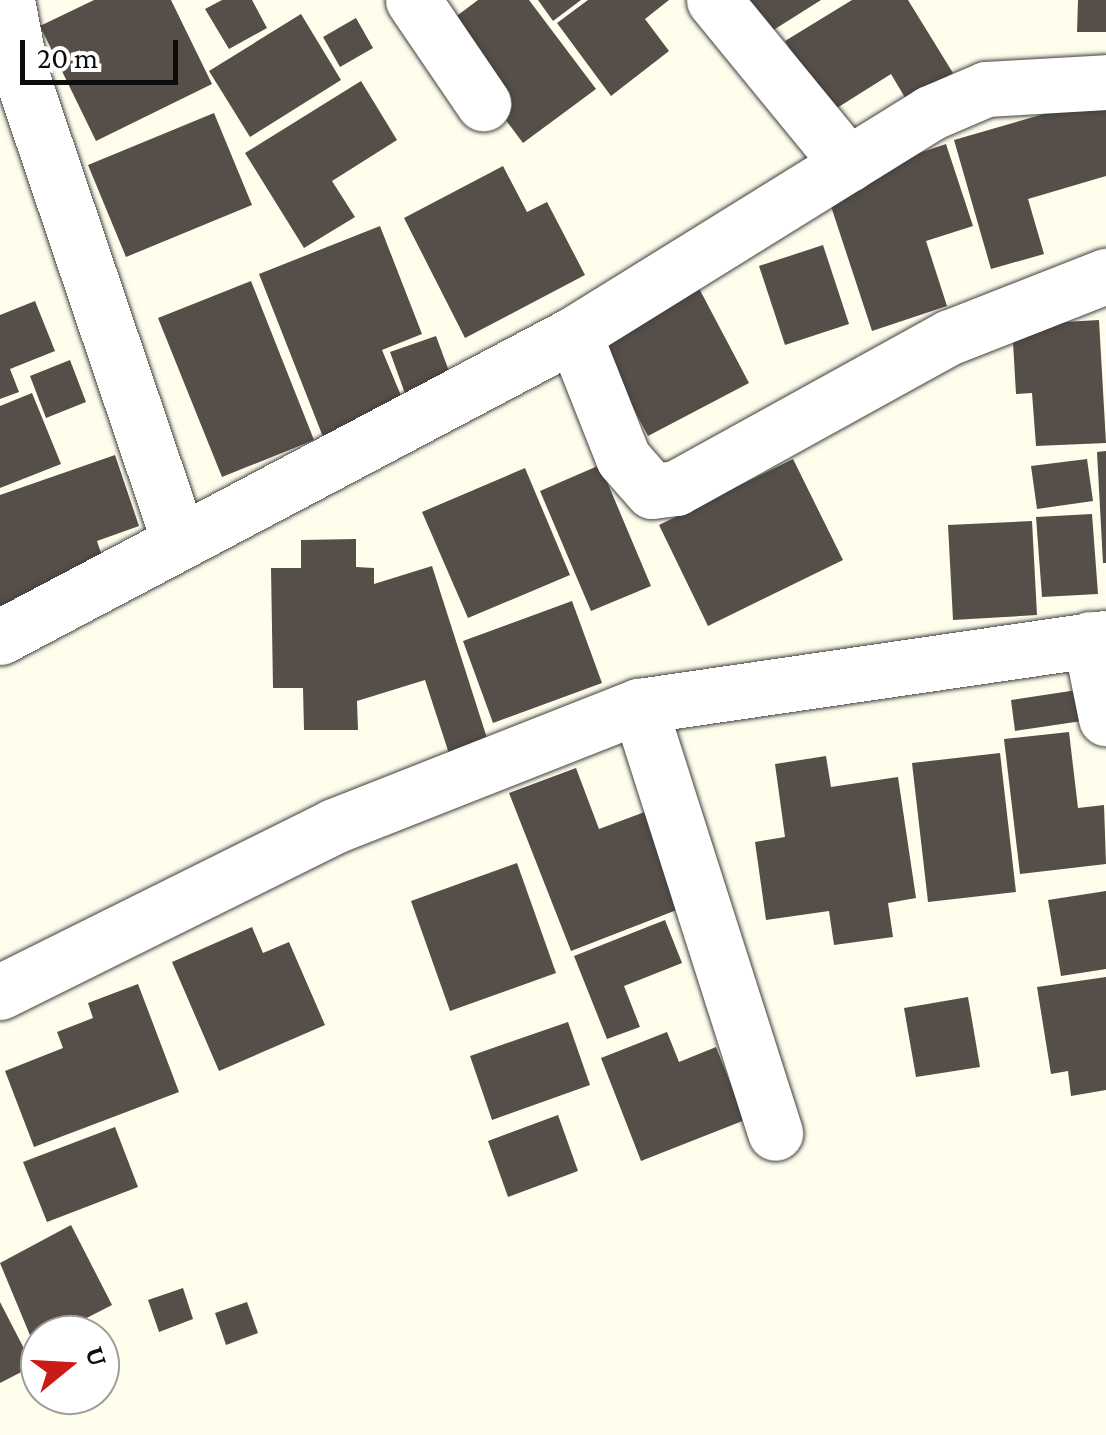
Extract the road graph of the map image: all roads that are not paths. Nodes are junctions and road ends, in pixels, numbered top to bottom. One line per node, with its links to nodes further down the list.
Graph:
1 (7, 0): 9 (street)
2 (414, 0): 5 (street)
3 (714, 0): 6 (street)
4 (1106, 82): 6 (street)
5 (483, 104)
6 (848, 164): 8 (street)
7 (1106, 276): 8 (street)
8 (574, 334): 9 (street)
9 (179, 541): 10 (street)
10 (0, 638)
11 (1098, 639): 12 (street); 13 (street)
12 (640, 706): 14 (street); 15 (street)
13 (1106, 718)
14 (0, 992)
15 (775, 1133)

